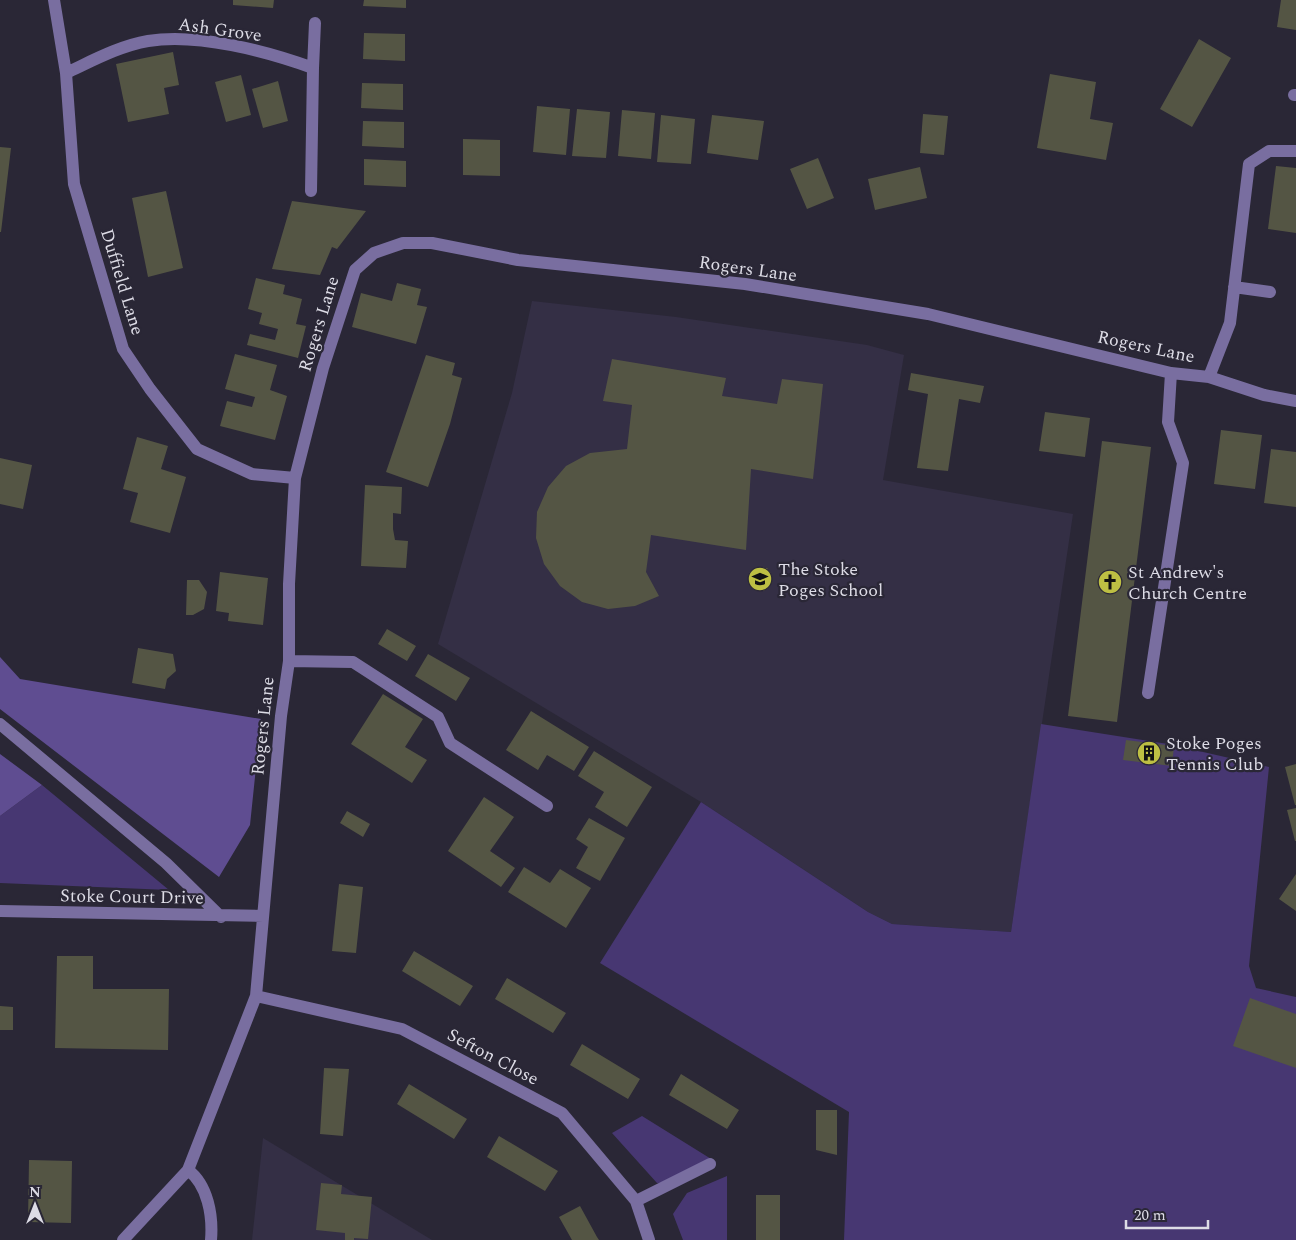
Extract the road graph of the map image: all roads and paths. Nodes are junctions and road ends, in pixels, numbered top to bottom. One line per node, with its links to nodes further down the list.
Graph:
1 (54, 0): 4 (street, Duffield Lane)
2 (315, 23): 3 (street)
3 (313, 68): 4 (street, Ash Grove); 6 (street)
4 (66, 73): 12 (street, Duffield Lane)
5 (1296, 151): 7 (street)
6 (310, 191)
7 (1234, 287): 8 (street); 10 (street)
8 (1270, 292)
9 (1171, 373): 10 (street, Rogers Lane); 12 (street, Rogers Lane); 14 (street)
10 (1209, 377): 11 (street, Rogers Lane)
11 (1296, 401)
12 (295, 478): 13 (street, Rogers Lane)
13 (289, 661): 16 (street); 18 (street, Rogers Lane)
14 (1148, 693)
15 (0, 724): 19 (street)
16 (547, 806)
17 (0, 911): 19 (street, Stoke Court Drive)
18 (263, 916): 19 (street, Stoke Court Drive); 20 (street, Rogers Lane)
19 (221, 917)
20 (256, 996): 22 (street, Rogers Lane); 23 (street, Sefton Close)
21 (710, 1164): 23 (street)
22 (188, 1170): 24 (street); 25 (street)
23 (636, 1201): 26 (street, Sefton Close)
24 (123, 1240)
25 (211, 1240)
26 (649, 1240)

